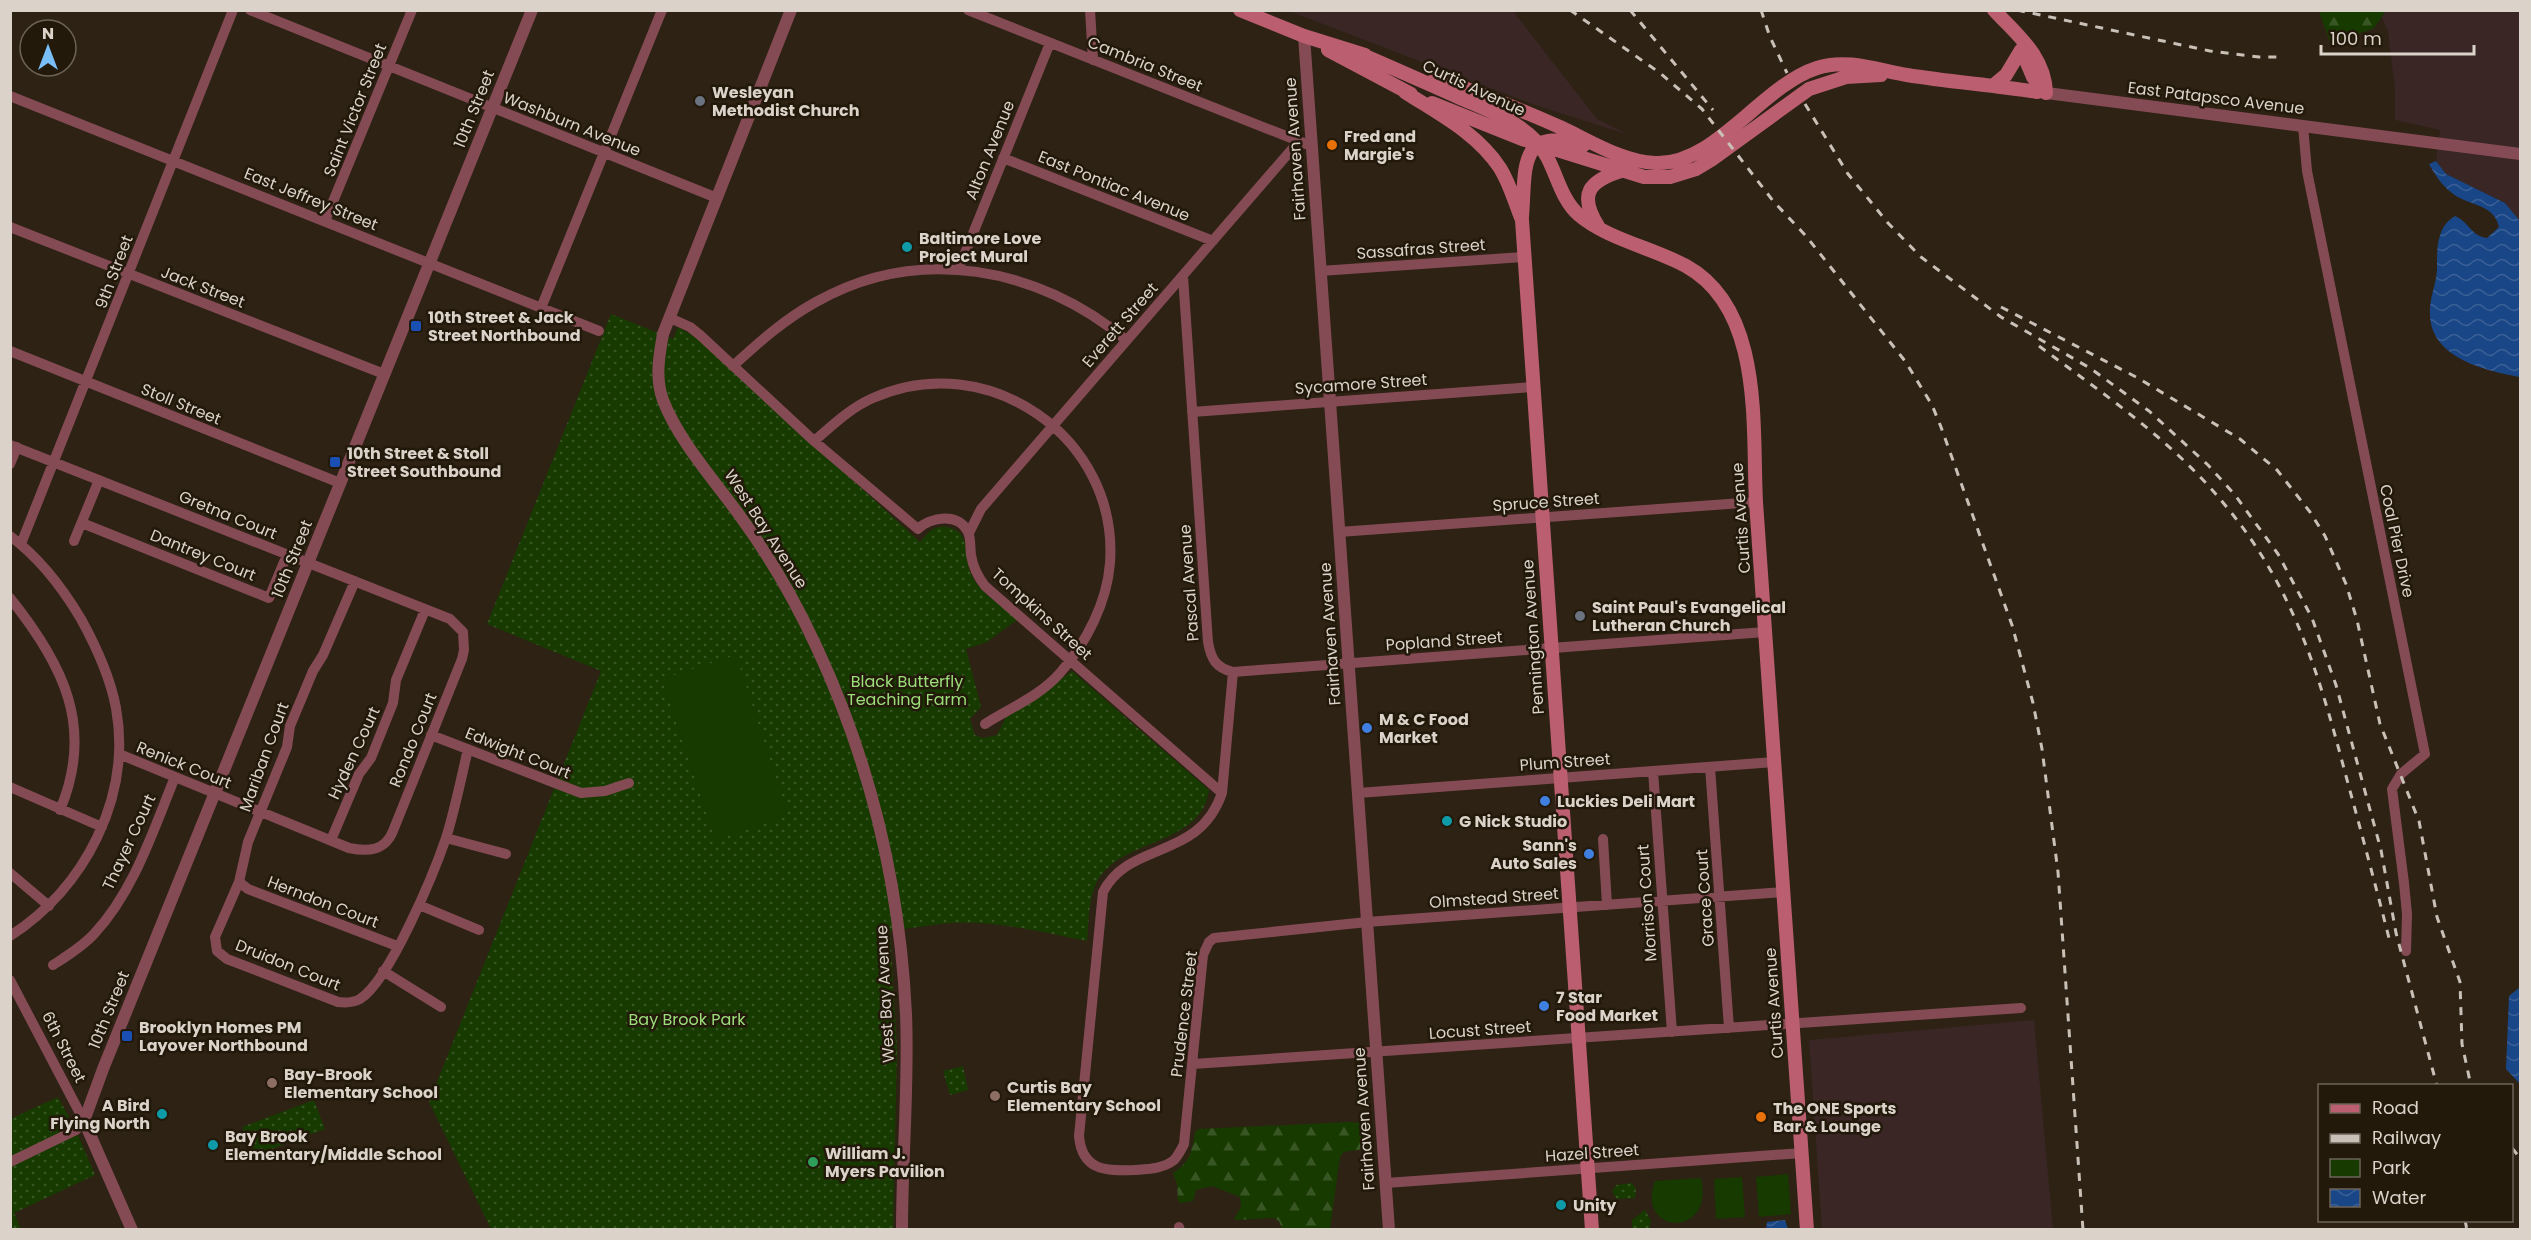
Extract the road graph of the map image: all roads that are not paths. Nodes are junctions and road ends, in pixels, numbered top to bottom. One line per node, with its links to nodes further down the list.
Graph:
1 (233, 10): 31 (street, 9th Street)
2 (250, 10): 16 (street, Washburn Avenue)
3 (412, 10): 16 (street, Saint Victor Street)
4 (532, 10): 22 (street, 10th Street)
5 (662, 10): 27 (street)
6 (791, 10): 33 (street, West Bay Avenue)
7 (969, 10): 12 (street, Cambria Street)
8 (1090, 10): 15 (street)
9 (1240, 10): 11 (main road, East Patapsco Avenue)
10 (1999, 16): 13 (main road); 20 (main road)
11 (1304, 36): 14 (main road, East Patapsco Avenue); 19 (main road, East Patapsco Avenue); 26 (street, Fairhaven Avenue)
12 (1050, 43): 15 (street, Cambria Street); 30 (street, Alton Avenue)
13 (2022, 50): 18 (main road); 20 (main road)
14 (1358, 53): 25 (main road, Curtis Avenue); 29 (main road, East Patapsco Avenue)
15 (1094, 60): 24 (street, Cambria Street)
16 (389, 66): 22 (street, Washburn Avenue); 35 (street, Saint Victor Street)
17 (1907, 75): 18 (main road, East Patapsco Avenue); 29 (main road, East Patapsco Avenue); 32 (main road, East Patapsco Avenue)
18 (1994, 86): 20 (main road, East Patapsco Avenue)
19 (1405, 92): 25 (main road, East Patapsco Avenue); 34 (main road, Pennington Avenue)
20 (2042, 92): 23 (street, East Patapsco Avenue)
21 (10, 96): 31 (street, East Jeffrey Street)
22 (492, 108): 27 (street, Washburn Avenue); 40 (street, 10th Street)
23 (2303, 126): 28 (street, East Patapsco Avenue); 119 (street, Coal Pier Drive)
24 (1299, 141): 26 (street, Cambria Street); 38 (street, Everett Street)
25 (1539, 143): 29 (main road); 32 (main road, East Patapsco Avenue); 34 (main road); 37 (main road, Curtis Avenue)
26 (1311, 146): 42 (street, Fairhaven Avenue)
27 (604, 153): 33 (street, Washburn Avenue); 45 (street)
28 (2520, 154)
29 (1626, 157)
30 (1003, 158): 38 (street, East Pontiac Avenue); 41 (street, Alton Avenue)
31 (174, 160): 35 (street, East Jeffrey Street); 43 (street, 9th Street)
32 (1622, 171): 37 (main road)
33 (717, 198): 46 (street, West Bay Avenue)
34 (1522, 220): 39 (main road, Pennington Avenue)
35 (326, 221): 40 (street, East Jeffrey Street)
36 (10, 227): 43 (street, Jack Street)
37 (1599, 228): 63 (main road, Curtis Avenue)
38 (1213, 241): 44 (street, Everett Street)
39 (1524, 256): 42 (street, Sassafras Street); 53 (main road, Pennington Avenue)
40 (429, 263): 45 (street, East Jeffrey Street); 51 (street, 10th Street)
41 (959, 268): 48 (street); 50 (street)
42 (1320, 271): 54 (street, Fairhaven Avenue)
43 (129, 274): 51 (street, Jack Street); 52 (street, 9th Street)
44 (1183, 276): 48 (street, Everett Street); 55 (street, Pascal Avenue)
45 (541, 308): 47 (street, East Jeffrey Street)
46 (670, 318): 50 (street); 137 (street, West Bay Avenue)
47 (599, 331)
48 (1126, 340): 56 (street, Everett Street)
49 (10, 351): 52 (street, Stoll Street)
50 (734, 366): 57 (street)
51 (384, 374): 62 (street, 10th Street)
52 (86, 382): 59 (street, 9th Street); 62 (street, Stoll Street)
53 (1532, 387): 54 (street, Sycamore Street); 64 (main road, Pennington Avenue)
54 (1330, 402): 55 (street, Sycamore Street); 66 (street, Fairhaven Avenue)
55 (1192, 412): 81 (street, Pascal Avenue)
56 (1053, 425): 57 (street); 67 (street, Everett Street); 79 (street)
57 (814, 441): 67 (street)
58 (14, 446): 59 (street, Gretna Court); 60 (street)
59 (55, 462): 61 (street, Gretna Court); 70 (street, 9th Street)
60 (10, 464)
61 (99, 480): 65 (street); 71 (street, Gretna Court)
62 (340, 483): 72 (street, 10th Street)
63 (1756, 502): 64 (street, Spruce Street); 77 (main road, Curtis Avenue)
64 (1541, 517): 66 (street, Spruce Street); 78 (main road, Pennington Avenue)
65 (82, 523): 69 (street); 71 (street, Dantrey Court)
66 (1339, 531): 80 (street, Fairhaven Avenue)
67 (969, 533): 79 (street, Tompkins Street)
68 (10, 536): 70 (street)
69 (74, 541)
70 (21, 544): 85 (street)
71 (287, 555): 72 (street, Gretna Court)
72 (308, 563): 73 (street, Gretna Court); 93 (street, 10th Street)
73 (355, 581): 75 (street, Gretna Court); 97 (street, Mariban Court)
74 (10, 598): 96 (street)
75 (425, 610): 76 (street, Gretna Court); 101 (street, Hyden Court)
76 (463, 632): 83 (street, Rondo Court)
77 (1765, 632): 78 (street, Popland Street); 86 (main road, Curtis Avenue)
78 (1550, 648): 80 (street, Popland Street); 90 (main road, Pennington Avenue)
79 (1070, 660): 82 (street); 94 (street, Tompkins Street)
80 (1348, 663): 81 (street, Popland Street); 95 (street, Fairhaven Avenue)
81 (1233, 672): 94 (street)
82 (985, 724)
83 (431, 735): 84 (street, Edwight Court); 102 (street, Rondo Court)
84 (468, 748): 91 (street, Edwight Court); 99 (street)
85 (119, 754): 89 (street, Renick Court); 98 (street)
86 (1774, 762): 87 (street, Plum Street); 106 (main road, Curtis Avenue)
87 (1710, 767): 88 (street, Plum Street); 107 (street, Grace Court)
88 (1653, 771): 90 (street, Plum Street); 108 (street, Morrison Court)
89 (175, 777): 93 (street, Renick Court); 120 (street, Thayer Court)
90 (1560, 778): 95 (street, Plum Street); 112 (main road, Pennington Avenue)
91 (629, 783)
92 (10, 787): 96 (street)
93 (215, 793): 97 (street, Renick Court); 131 (street, 10th Street)
94 (1222, 793): 130 (street, Prudence Street)
95 (1358, 793): 113 (street, Fairhaven Avenue)
96 (60, 810): 98 (street)
97 (260, 812): 101 (street, Renick Court); 105 (street, Mariban Court)
98 (102, 827): 111 (street)
99 (446, 838): 103 (street); 109 (street)
100 (1603, 839): 110 (street)
101 (331, 840): 102 (street, Renick Court)
102 (374, 850)
103 (506, 854)
104 (10, 873): 111 (street)
105 (239, 882): 117 (street, Herndon Court); 118 (street, Mariban Court)
106 (1783, 892): 107 (street, Olmstead Street); 125 (main road, Curtis Avenue)
107 (1720, 897): 108 (street, Olmstead Street); 126 (street, Grace Court)
108 (1662, 901): 110 (street, Olmstead Street); 127 (street, Morrison Court)
109 (419, 905): 114 (street); 117 (street)
110 (1607, 905): 112 (street, Olmstead Street)
111 (49, 906): 115 (street)
112 (1569, 907): 113 (street, Olmstead Street); 128 (main road, Pennington Avenue)
113 (1367, 922): 116 (street, Olmstead Street); 129 (street, Fairhaven Avenue)
114 (479, 930)
115 (10, 936)
116 (1209, 942): 130 (street, Prudence Street)
117 (398, 946): 121 (street)
118 (216, 947): 121 (street, Druidon Court)
119 (2406, 951)
120 (53, 965)
121 (383, 971): 123 (street)
122 (10, 980): 131 (street, 6th Street)
123 (441, 1007)
124 (2021, 1008): 125 (street, Locust Street)
125 (1792, 1024): 126 (street, Locust Street); 132 (main road, Curtis Avenue)
126 (1729, 1028): 127 (street, Locust Street)
127 (1672, 1032): 128 (street, Locust Street)
128 (1578, 1038): 129 (street, Locust Street); 134 (main road, Pennington Avenue)
129 (1376, 1052): 130 (street, Locust Street); 135 (street, Fairhaven Avenue)
130 (1193, 1064)
131 (84, 1122): 133 (street); 136 (street, 6th Street)
132 (1802, 1153): 134 (street, Hazel Street); 140 (main road, Curtis Avenue)
133 (10, 1162)
134 (1588, 1168): 135 (street, Hazel Street); 139 (main road, Pennington Avenue)
135 (1386, 1183): 138 (street, Fairhaven Avenue)
136 (132, 1230)
137 (902, 1230)
138 (1389, 1230)
139 (1592, 1230)
140 (1807, 1230)

